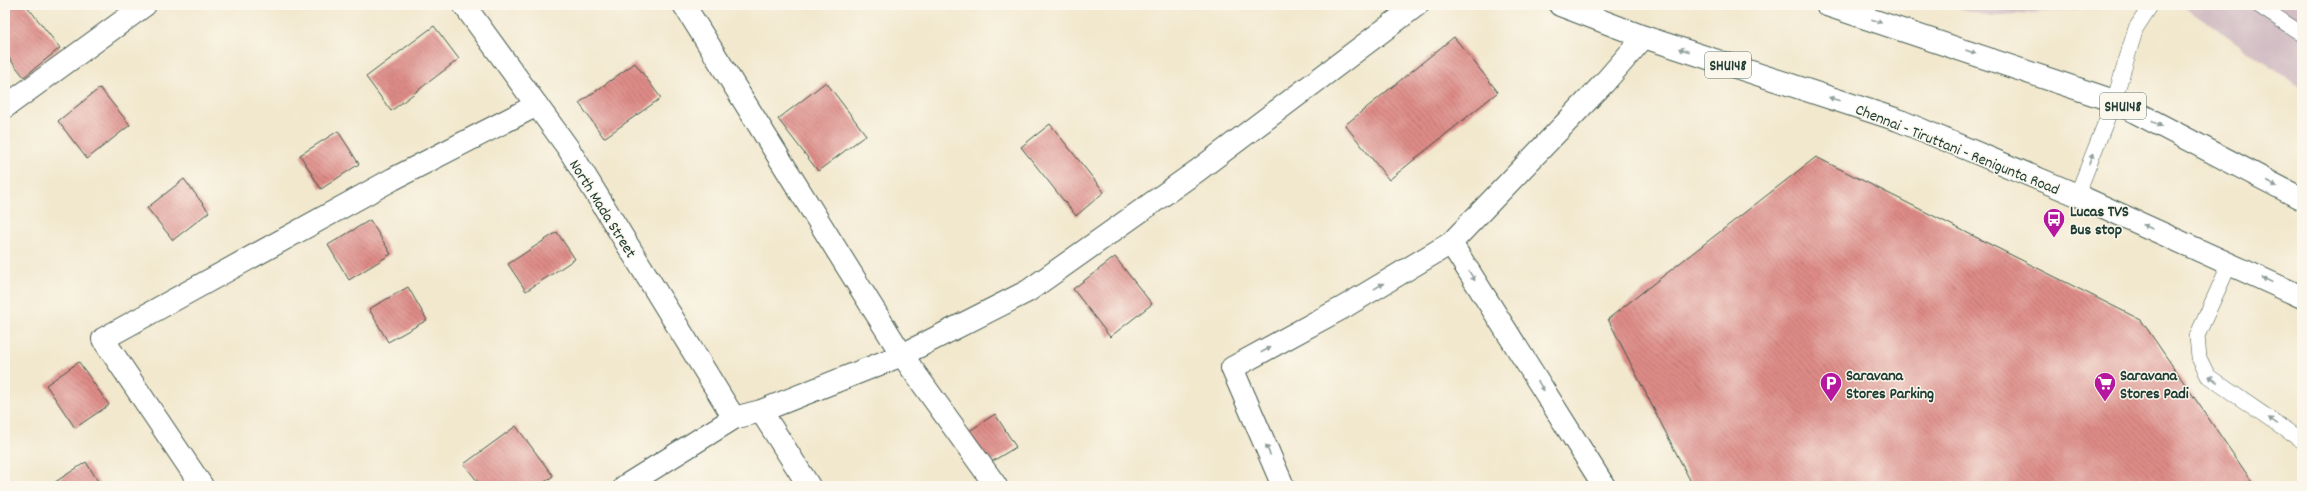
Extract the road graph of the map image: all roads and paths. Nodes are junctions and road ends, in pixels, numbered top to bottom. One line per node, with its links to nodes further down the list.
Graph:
1 (145, 5): 13 (street)
2 (464, 5): 12 (street, North Mada Street)
3 (684, 5): 19 (street)
4 (1417, 5): 19 (street)
5 (1560, 5): 10 (street, Chennai - Tiruttani - Renigunta Road / SHU148)
6 (1827, 5): 11 (street, SHU148, one-way to 11)
7 (2151, 5): 11 (lane)
8 (2258, 5): 9 (lane)
9 (2302, 34)
10 (1644, 37): 14 (street, Chennai - Tiruttani - Renigunta Road / SHU148, one-way to 10); 16 (street)
11 (2114, 101): 14 (lane, one-way to 11); 15 (street, SHU148, one-way to 15)
12 (537, 105): 21 (street, North Mada Street); 23 (street)
13 (5, 107)
14 (2077, 195): 17 (street, Chennai - Tiruttani - Renigunta Road / SHU148, one-way to 14)
15 (2302, 199)
16 (1451, 242): 27 (street, one-way to 16); 28 (street, one-way to 28)
17 (2230, 263): 18 (street, Chennai - Tiruttani - Renigunta Road / SHU148, one-way to 17); 22 (lane, one-way to 17)
18 (2302, 297)
19 (902, 355): 20 (street); 26 (street)
20 (760, 411): 21 (street); 25 (street)
21 (734, 418): 24 (street)
22 (2302, 442)
23 (202, 486)
24 (625, 486)
25 (809, 486)
26 (996, 486)
27 (1283, 486)
28 (1604, 486)

